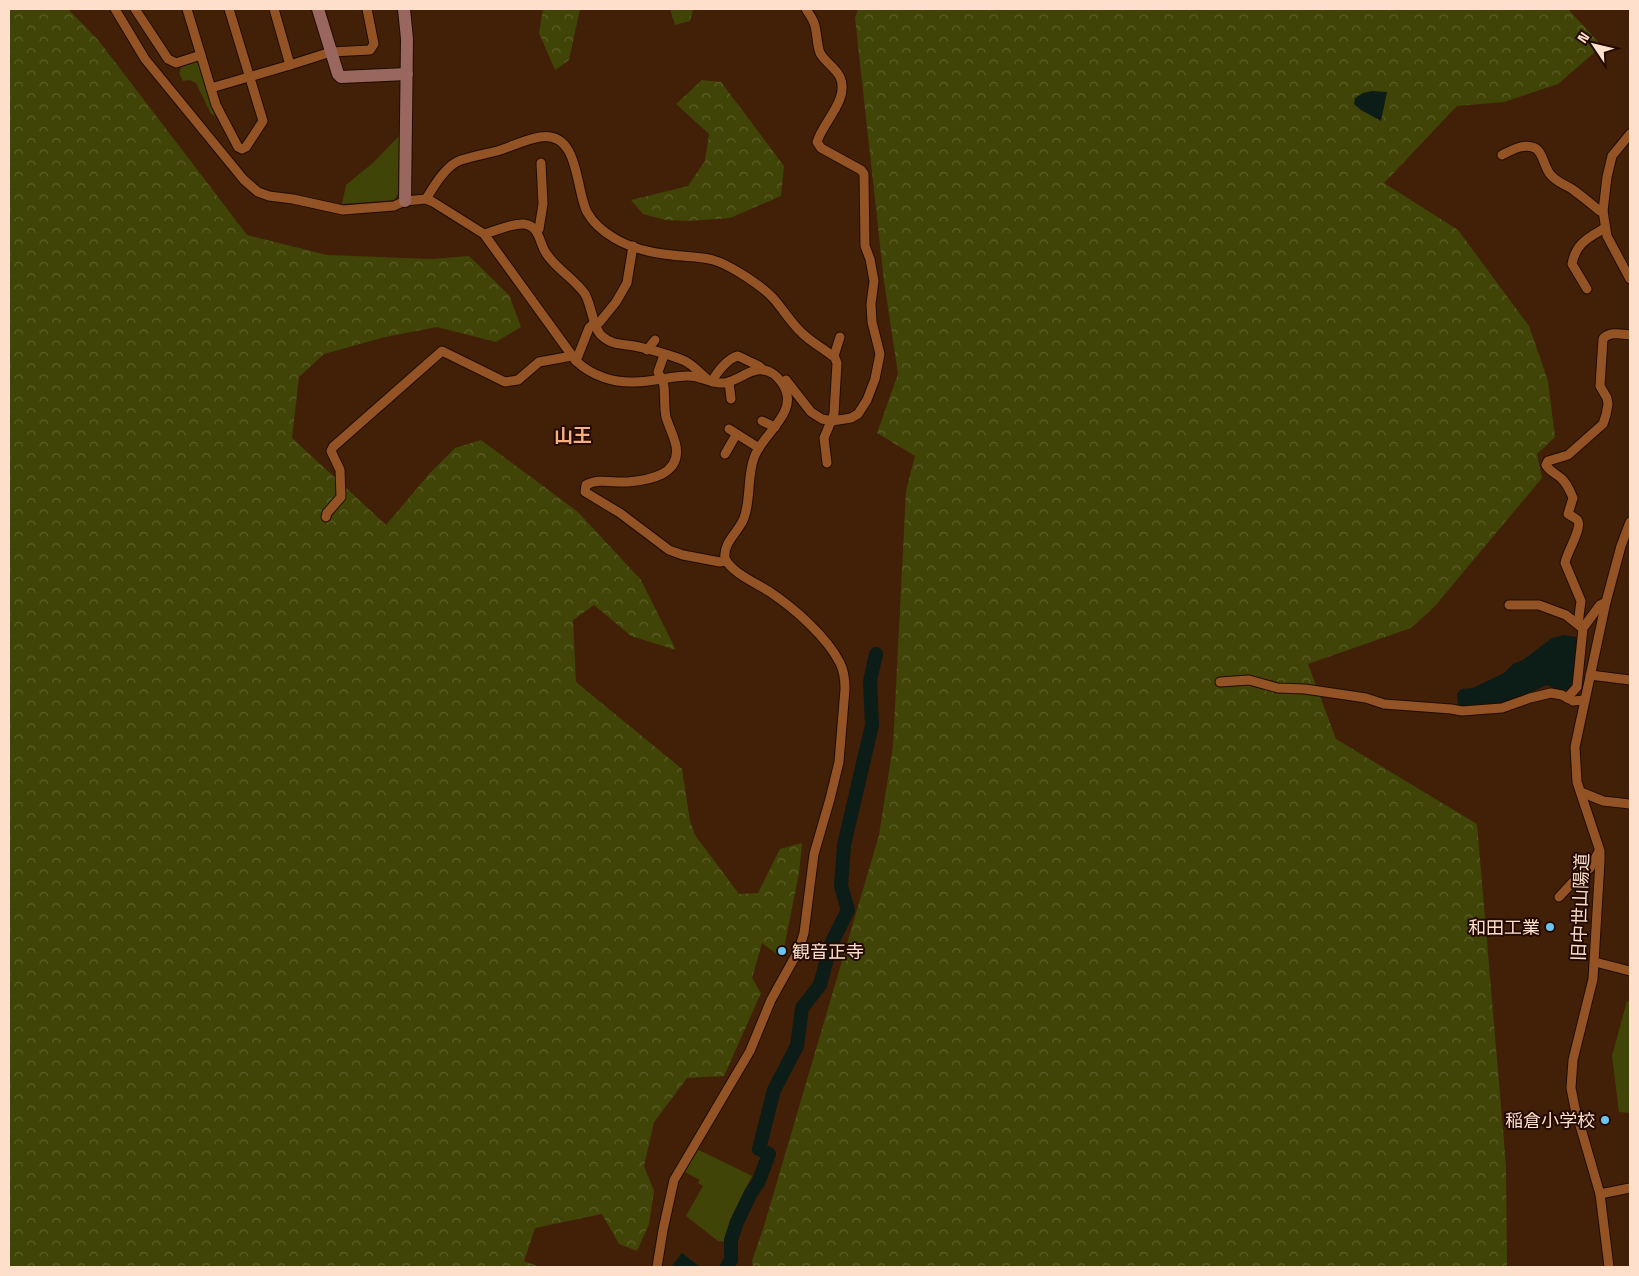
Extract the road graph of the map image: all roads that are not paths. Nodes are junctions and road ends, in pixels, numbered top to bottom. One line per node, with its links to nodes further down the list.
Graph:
1 (115, 9): 20 (street)
2 (136, 9): 11 (street)
3 (187, 9): 11 (street)
4 (229, 9): 14 (street)
5 (274, 9): 12 (street)
6 (318, 9): 10 (street)
7 (367, 9): 10 (street)
8 (404, 9): 13 (street)
9 (806, 9): 42 (street)
10 (330, 52): 12 (street); 13 (street)
11 (201, 55): 15 (street)
12 (290, 65): 14 (street)
13 (407, 74): 20 (street)
14 (250, 78): 15 (street); 15 (street)
15 (211, 88)
16 (1630, 134): 21 (street)
17 (1502, 155): 21 (street)
18 (541, 163): 23 (street)
19 (426, 199): 20 (street); 24 (street); 25 (street)
20 (405, 201)
21 (1603, 211): 22 (street)
22 (1605, 228): 26 (street); 27 (street)
23 (537, 232): 24 (street); 28 (street)
24 (484, 234): 35 (street)
25 (633, 246): 28 (street); 34 (street)
26 (1630, 279)
27 (1587, 289)
28 (595, 324): 32 (street); 35 (street)
29 (1630, 334): 52 (street)
30 (840, 336): 34 (street)
31 (655, 340): 32 (street)
32 (647, 350): 33 (street)
33 (664, 354): 37 (street); 38 (street)
34 (834, 356): 42 (street)
35 (574, 358): 37 (street); 47 (street)
36 (766, 371): 38 (street); 39 (street); 42 (street); 43 (street)
37 (662, 378): 38 (street); 49 (street)
38 (709, 381): 39 (street)
39 (729, 382): 40 (street)
40 (731, 399)
41 (762, 421): 43 (street)
42 (832, 421): 46 (street)
43 (776, 426): 44 (street)
44 (759, 448): 45 (street); 49 (street)
45 (725, 454)
46 (827, 463)
47 (326, 517)
48 (1630, 522): 50 (street, 旧中世山陽道)
49 (726, 561): 67 (street)
50 (1606, 602): 52 (street); 54 (street, 旧中世山陽道)
51 (1508, 605): 52 (street)
52 (1580, 626): 53 (street)
53 (1582, 644): 54 (street); 57 (street)
54 (1591, 672): 55 (street); 58 (street, 旧中世山陽道)
55 (1630, 680)
56 (1220, 682): 57 (street)
57 (1567, 698): 58 (street)
58 (1584, 700): 59 (street, 旧中世山陽道)
59 (1581, 792): 60 (street); 61 (street, 旧中世山陽道)
60 (1630, 804)
61 (1600, 851): 62 (street); 63 (street, 旧中世山陽道)
62 (1560, 897)
63 (1595, 962): 64 (street); 66 (street, 旧中世山陽道)
64 (1630, 971)
65 (1630, 1188): 66 (street)
66 (1600, 1194): 68 (street, 旧中世山陽道)
67 (657, 1267)
68 (1609, 1267)

